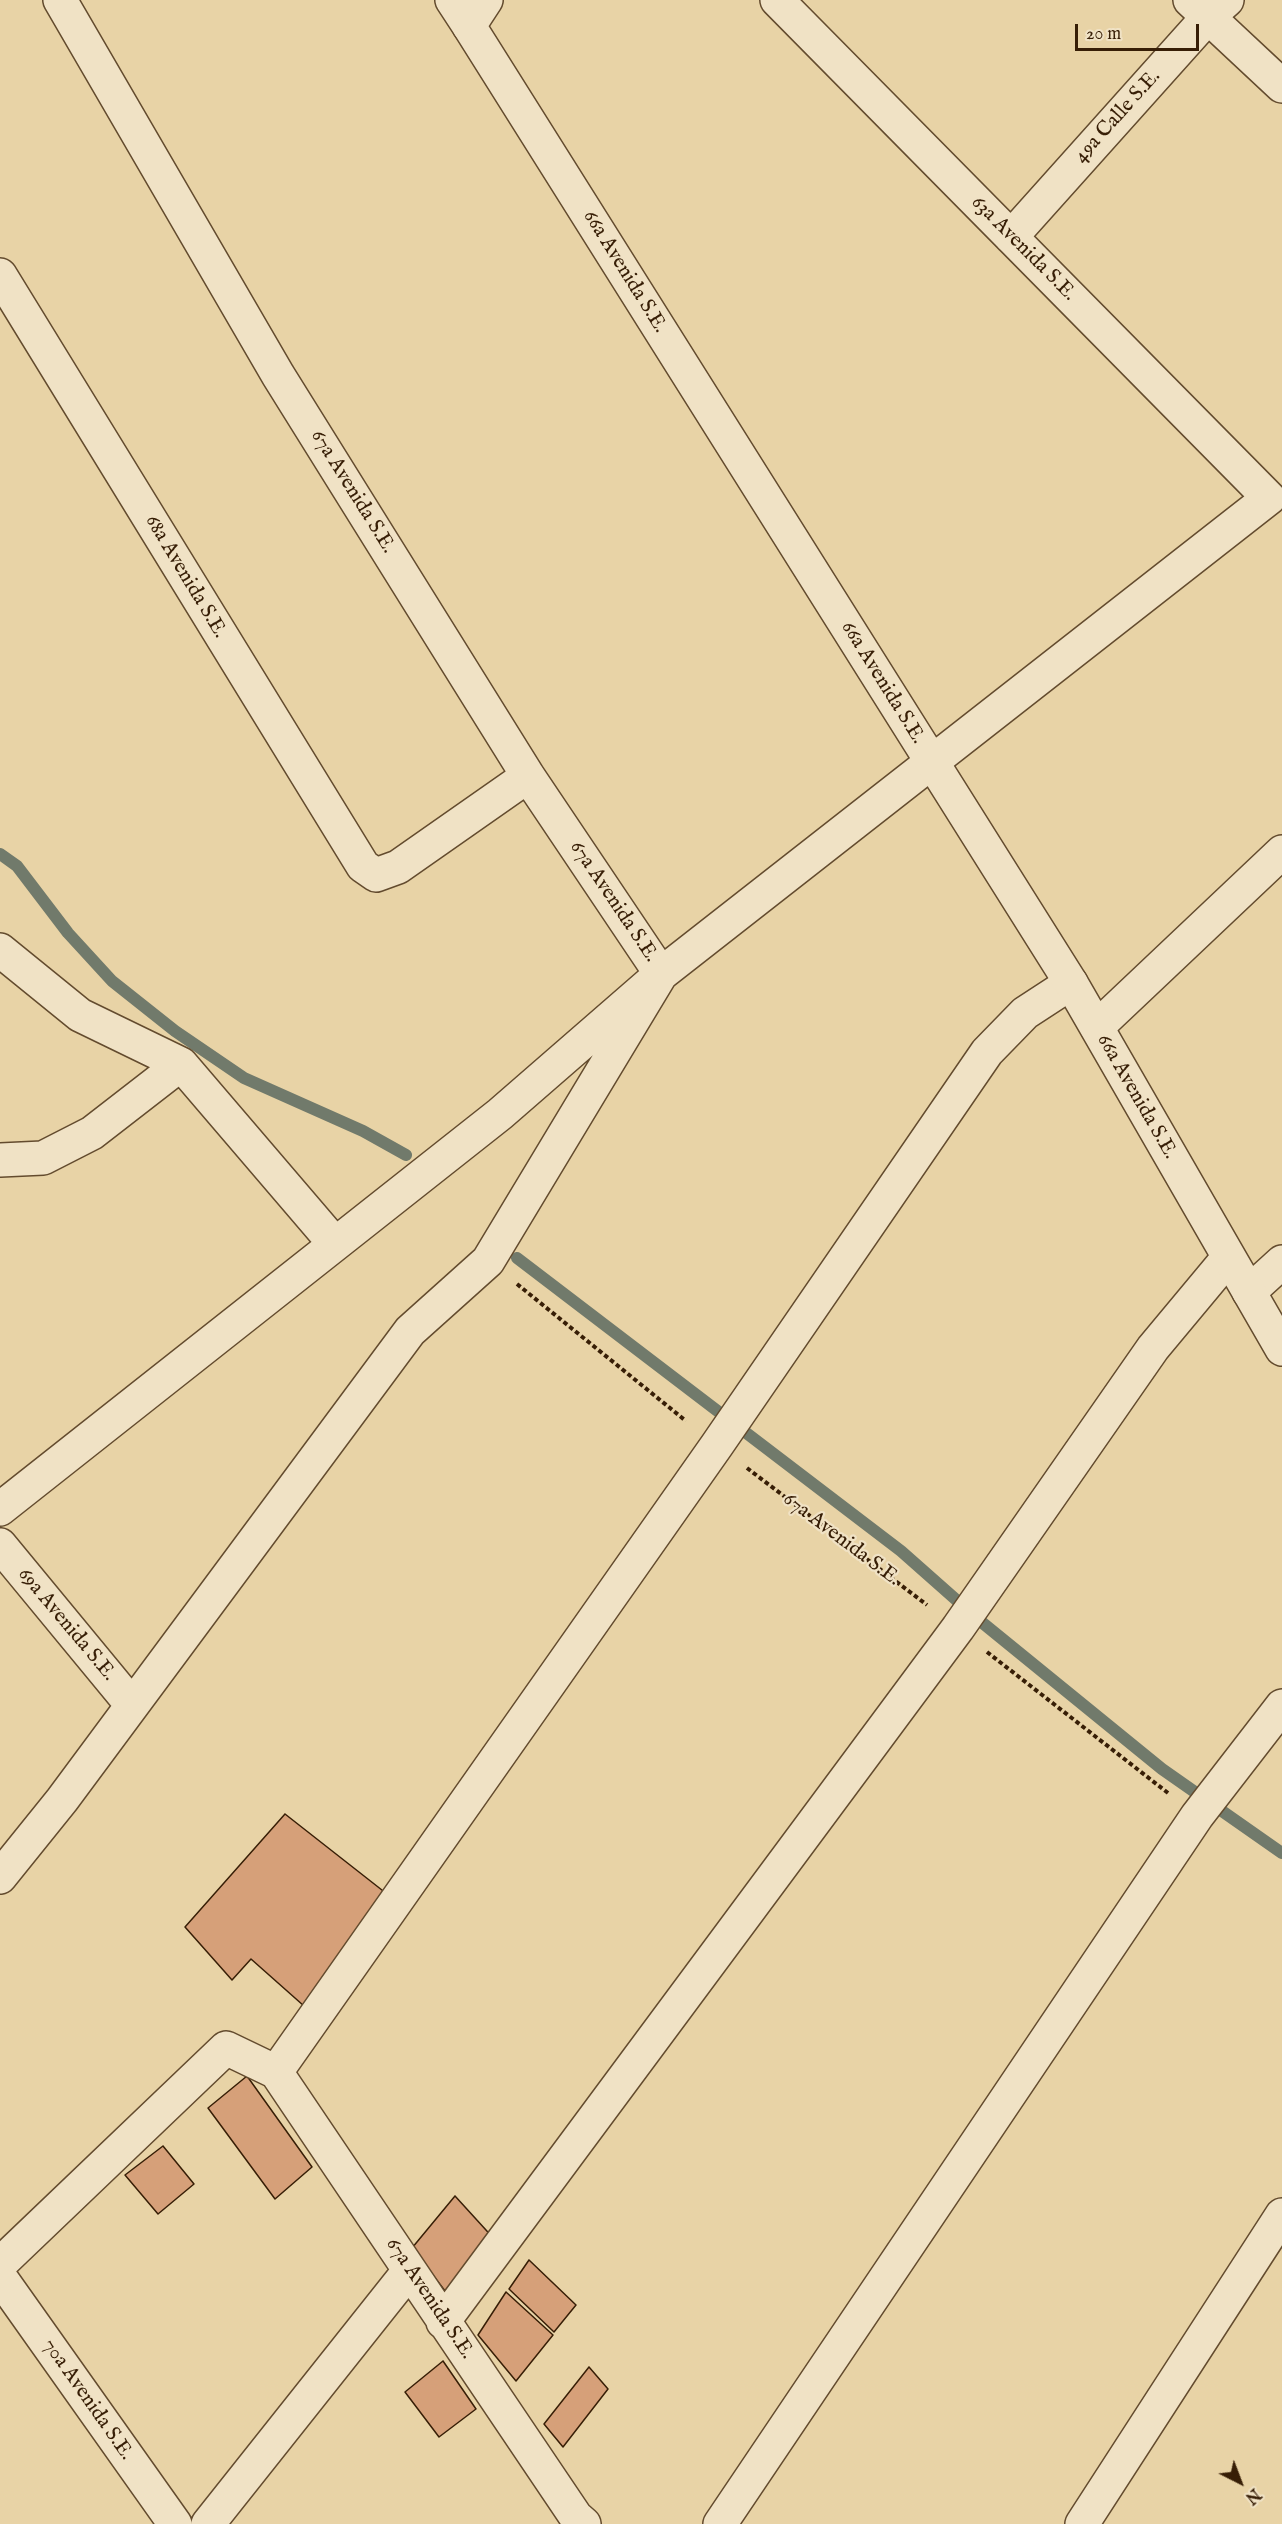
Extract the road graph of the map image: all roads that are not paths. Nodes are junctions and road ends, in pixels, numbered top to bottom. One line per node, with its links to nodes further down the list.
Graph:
1 (60, 0): 9 (street, 67a Avenida S.E.)
2 (777, 0): 6 (street, 63a Avenida S.E.)
3 (1208, 6): 5 (street); 6 (street, 49a Calle S.E.)
4 (469, 8): 8 (street, 66a Avenida S.E.)
5 (1282, 86)
6 (1011, 237): 8 (street, 63a Avenida S.E.)
7 (0, 275): 9 (street, 68a Avenida S.E.)
8 (932, 764): 12 (street); 13 (street, 66a Avenida S.E.)
9 (528, 776): 12 (street, 67a Avenida S.E.)
10 (1282, 852): 14 (street)
11 (0, 950): 15 (street)
12 (661, 974): 17 (street); 24 (street)
13 (1071, 983): 14 (street, 66a Avenida S.E.); 27 (street)
14 (1097, 1027): 18 (street, 66a Avenida S.E.)
15 (181, 1064): 16 (street); 17 (street)
16 (0, 1160)
17 (335, 1244): 22 (street)
18 (1228, 1258): 20 (street, 66a Avenida S.E.); 32 (street)
19 (1282, 1262): 20 (street)
20 (1249, 1292): 21 (street, 66a Avenida S.E.)
21 (1282, 1349)
22 (0, 1509)
23 (0, 1545): 24 (street, 69a Avenida S.E.)
24 (132, 1705): 26 (street)
25 (1282, 1706): 36 (street)
26 (0, 1877)
27 (276, 2072): 29 (street); 30 (street, 67a Avenida S.E.)
28 (1282, 2215): 37 (street)
29 (0, 2264)
30 (409, 2271): 32 (street, 67a Avenida S.E.); 35 (street)
31 (0, 2277): 34 (street, 70a Avenida S.E.)
32 (443, 2322): 33 (street, 67a Avenida S.E.)
33 (576, 2522)
34 (175, 2524)
35 (208, 2524)
36 (720, 2524)
37 (1082, 2524)

